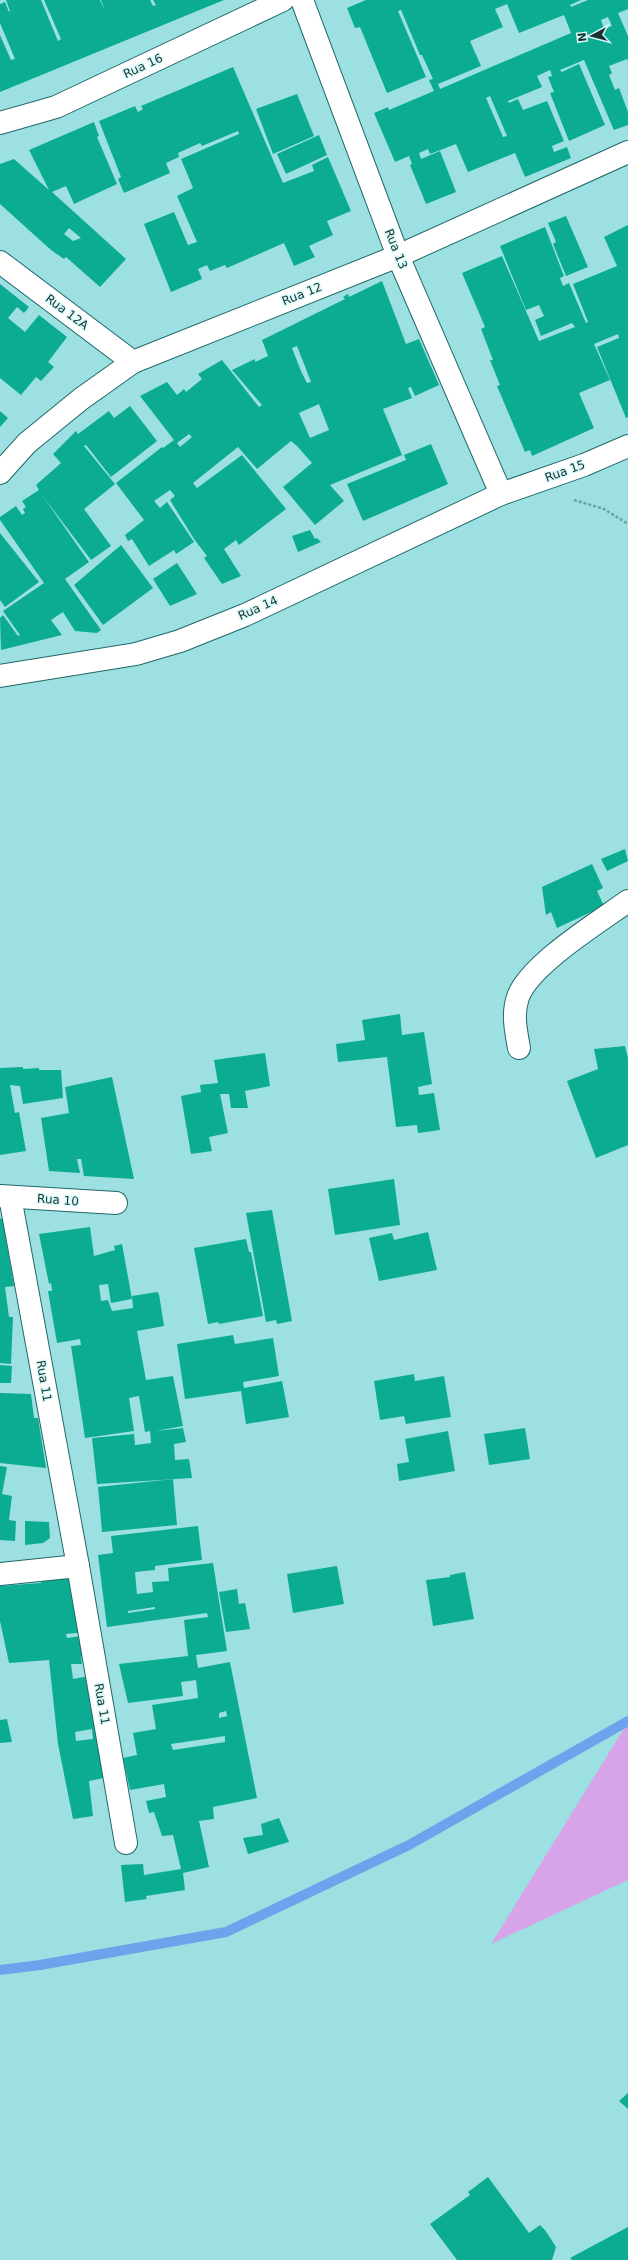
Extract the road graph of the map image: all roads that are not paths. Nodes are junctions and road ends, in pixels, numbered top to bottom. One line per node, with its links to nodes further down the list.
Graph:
1 (283, 0): 3 (street, Rua 16)
2 (302, 0): 5 (street, Rua 13)
3 (0, 123)
4 (628, 152): 5 (street, Rua 12)
5 (398, 256): 7 (street, Rua 12); 10 (street, Rua 13)
6 (0, 262): 7 (street, Rua 12A)
7 (133, 362): 9 (street, Rua 12)
8 (628, 446): 10 (street, Rua 15)
9 (0, 473)
10 (501, 494): 11 (street, Rua 14)
11 (0, 676)
12 (628, 901): 13 (street)
13 (519, 1048)
14 (5, 1196): 15 (street, Rua 10); 16 (street, Rua 11)
15 (116, 1203)
16 (78, 1566): 17 (street); 18 (street, Rua 11)
17 (0, 1574)
18 (126, 1843)

